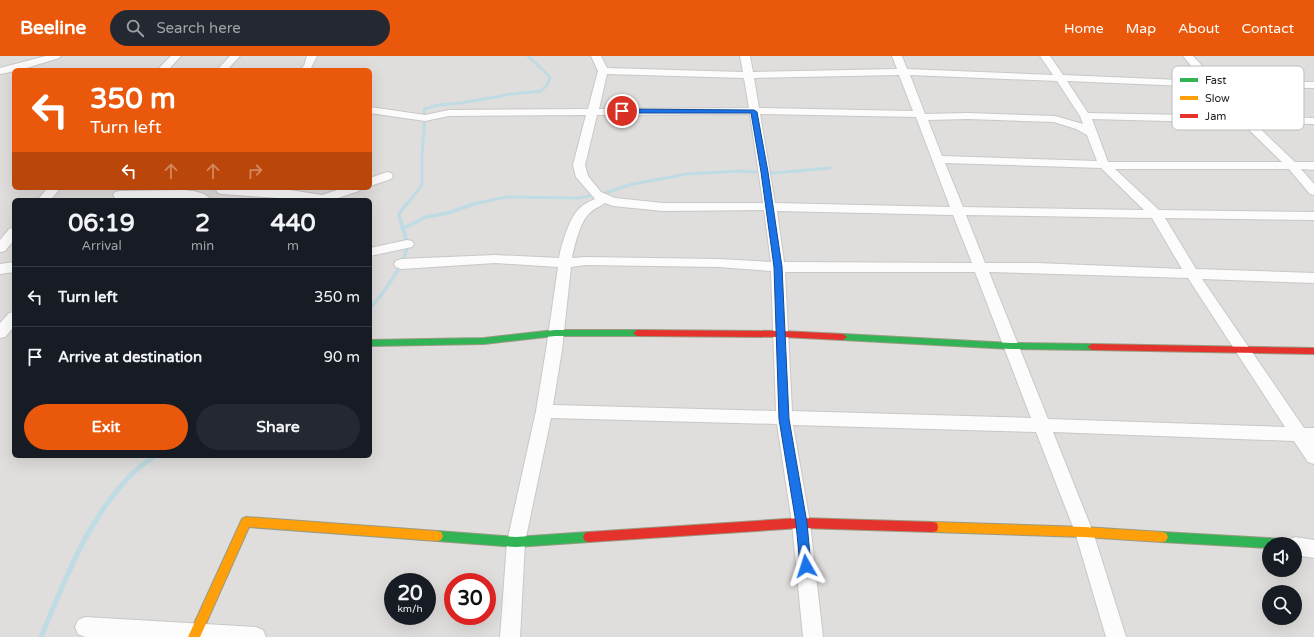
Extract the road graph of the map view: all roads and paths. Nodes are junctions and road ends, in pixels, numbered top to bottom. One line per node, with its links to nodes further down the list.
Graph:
1 (56, 56): 11 (street)
2 (176, 56): 12 (street)
3 (235, 56): 13 (street)
4 (312, 56): 14 (street)
5 (596, 56): 17 (street)
6 (745, 56): 19 (street)
7 (897, 56): 18 (street)
8 (1045, 56): 20 (street)
9 (1188, 56): 10 (street)
10 (1197, 66)
11 (16, 68)
12 (164, 68)
13 (224, 68)
14 (307, 68)
15 (12, 69): 16 (street)
16 (0, 71)
17 (603, 71): 19 (street); 23 (street)
18 (903, 72): 19 (street); 20 (street); 25 (street)
19 (748, 75): 24 (street)
20 (1060, 78): 21 (street); 26 (street)
21 (1172, 82)
22 (372, 110): 23 (street)
23 (593, 111): 24 (street); 49 (street)
24 (754, 112): 25 (street); 50 (street)
25 (918, 116): 31 (street); 32 (street)
26 (1085, 116): 27 (street); 31 (street)
27 (1172, 118)
28 (1304, 121): 29 (street)
29 (1314, 121)
30 (1255, 130): 34 (street)
31 (1091, 133): 33 (street)
32 (937, 159): 33 (street); 51 (street)
33 (1104, 165): 34 (street); 52 (street)
34 (1291, 165): 35 (street); 42 (street)
35 (1314, 166)
36 (386, 176): 37 (street)
37 (372, 181)
38 (53, 190): 44 (street)
39 (222, 190): 46 (street)
40 (232, 190): 47 (street)
41 (342, 191): 48 (street)
42 (1314, 191)
43 (120, 194): 45 (street)
44 (45, 198)
45 (201, 198)
46 (215, 198)
47 (312, 198)
48 (329, 198)
49 (605, 198): 50 (street); 58 (street)
50 (768, 207): 51 (street); 61 (street)
51 (958, 211): 52 (street); 62 (street)
52 (1156, 214): 53 (street); 65 (street)
53 (1314, 216)
54 (12, 234): 56 (street)
55 (407, 244): 57 (street)
56 (0, 248)
57 (372, 252)
58 (564, 263): 59 (street); 61 (street); 70 (street)
59 (401, 264)
60 (12, 267): 63 (street)
61 (778, 267): 62 (street); 71 (street)
62 (980, 268): 65 (street); 73 (street)
63 (0, 269)
64 (0, 274): 66 (street)
65 (1192, 274): 67 (street); 74 (street)
66 (12, 276)
67 (1314, 278)
68 (12, 318): 69 (street)
69 (0, 333)
70 (555, 333): 71 (street); 72 (street); 76 (street)
71 (782, 334): 73 (street); 77 (street)
72 (372, 343)
73 (1011, 346): 74 (street); 78 (street)
74 (1243, 351): 75 (street); 79 (street)
75 (1314, 351)
76 (544, 411): 77 (street); 83 (street)
77 (784, 419): 78 (street); 81 (street)
78 (1042, 425): 79 (street); 82 (street)
79 (1307, 435): 80 (street)
80 (1314, 457)
81 (801, 523): 82 (street); 83 (street); 91 (street)
82 (1084, 532): 84 (street); 92 (street)
83 (516, 542): 88 (street); 90 (street)
84 (1262, 543)
85 (1302, 547): 86 (street)
86 (1314, 549)
87 (85, 627): 88 (street)
88 (194, 635): 89 (street)
89 (256, 637)
90 (510, 637)
91 (813, 637)
92 (1116, 637)

